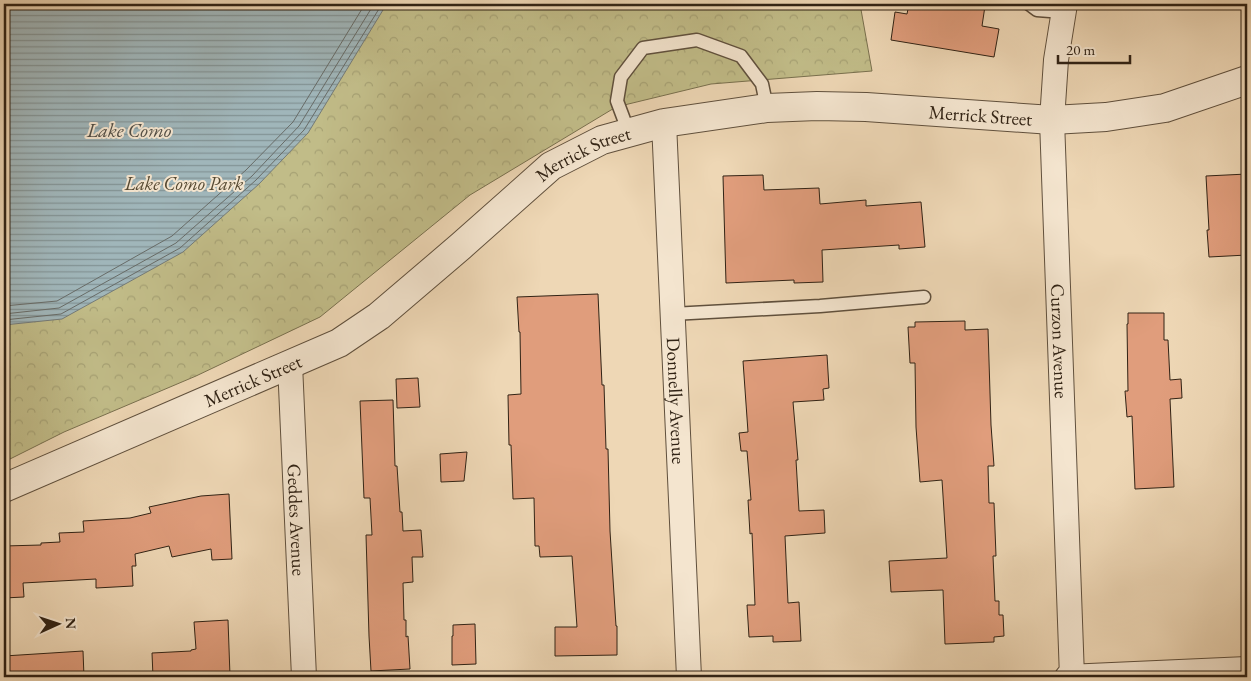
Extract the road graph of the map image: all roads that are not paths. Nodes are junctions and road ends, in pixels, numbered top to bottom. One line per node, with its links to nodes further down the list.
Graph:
1 (1029, 4): 2 (lane)
2 (1064, 8): 5 (street, Curzon Avenue)
3 (1247, 80): 5 (street, Merrick Street)
4 (767, 108): 5 (street, Merrick Street); 6 (street, Merrick Street); 7 (lane)
5 (1052, 120): 16 (street, Curzon Avenue)
6 (664, 123): 7 (street, Merrick Street); 9 (street, Donnelly Avenue)
7 (629, 133): 10 (street, Merrick Street)
8 (924, 297): 9 (lane)
9 (672, 314): 14 (street, Donnelly Avenue)
10 (290, 364): 11 (street, Merrick Street); 13 (street, Geddes Avenue)
11 (4, 488)
12 (1247, 669): 16 (street)
13 (304, 677)
14 (689, 677)
15 (1067, 677): 16 (street)
16 (1072, 677)

